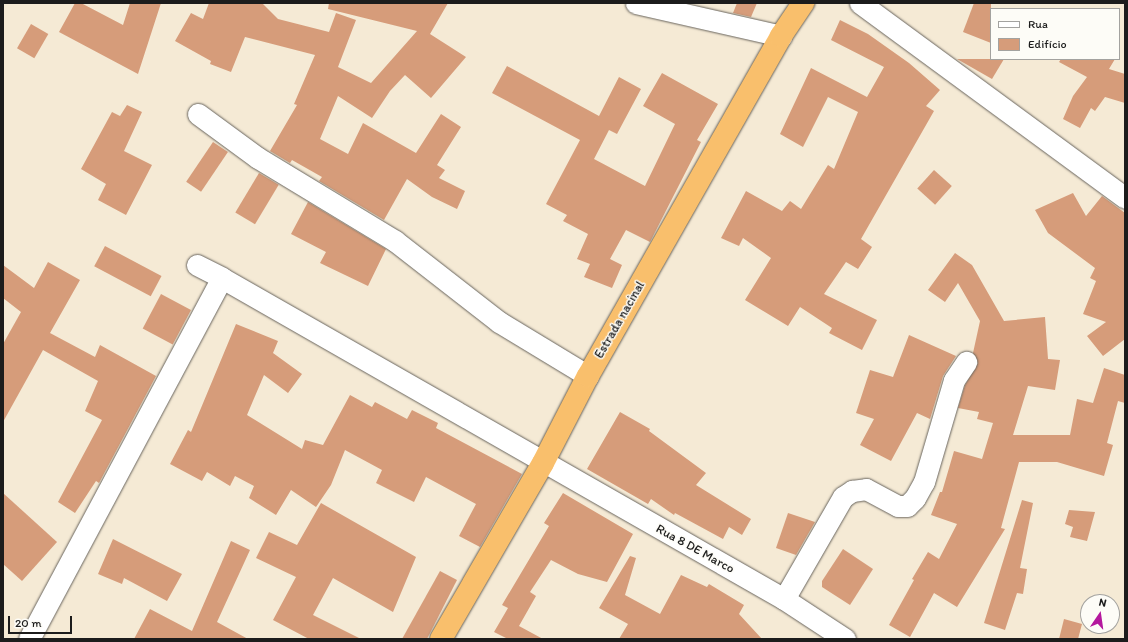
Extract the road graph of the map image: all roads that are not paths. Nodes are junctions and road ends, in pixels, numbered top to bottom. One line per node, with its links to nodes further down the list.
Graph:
1 (636, 3): 4 (street)
2 (803, 3): 4 (highway, Estrada nacinal)
3 (860, 3): 6 (street)
4 (781, 36): 10 (highway, Estrada nacinal)
5 (198, 114): 10 (street)
6 (1125, 198)
7 (197, 265): 8 (street, Rua 8 DE Marco)
8 (222, 278): 11 (street, Rua 8 DE Marco); 13 (street)
9 (966, 362): 12 (street)
10 (588, 376): 11 (highway, Estrada nacinal)
11 (543, 463): 12 (street, Rua 8 DE Marco); 14 (highway, Estrada nacinal)
12 (784, 599): 15 (street, Rua 8 DE Marco)
13 (29, 639)
14 (441, 639)
15 (845, 639)

